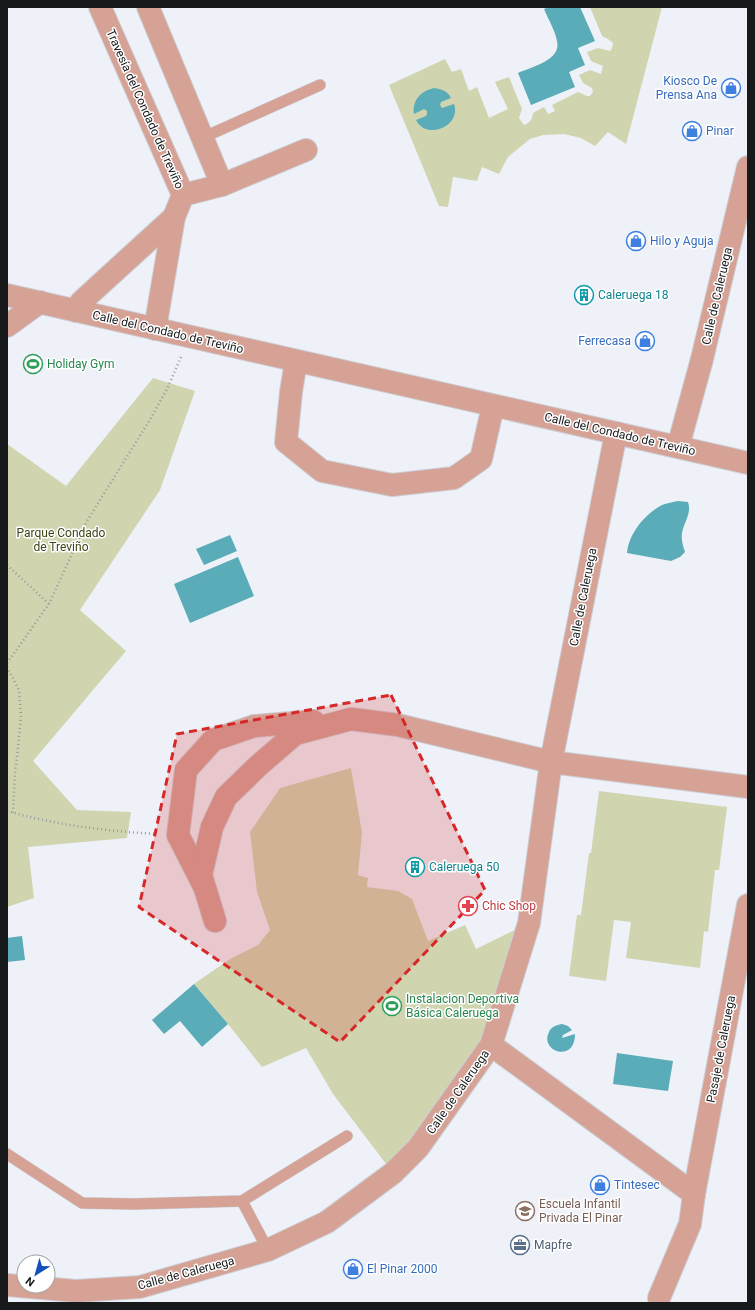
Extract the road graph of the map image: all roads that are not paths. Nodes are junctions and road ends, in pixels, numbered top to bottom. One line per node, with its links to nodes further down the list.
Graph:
1 (100, 7): 8 (street, Travesía del Condado de Treviño)
2 (148, 7): 4 (street)
3 (320, 85): 4 (lane)
4 (202, 138): 7 (street)
5 (306, 150): 7 (street, Travesía del Condado de Treviño)
6 (748, 167): 18 (street, Calle de Caleruega)
7 (222, 185): 8 (street, Travesía del Condado de Treviño)
8 (183, 195): 9 (street)
9 (174, 217): 12 (street); 14 (street)
10 (7, 295): 11 (street, Calle del Condado de Treviño)
11 (40, 302): 12 (street, Calle del Condado de Treviño); 13 (street)
12 (76, 311): 14 (street, Calle del Condado de Treviño)
13 (7, 326)
14 (155, 329): 15 (street, Calle del Condado de Treviño)
15 (296, 361): 16 (street, Calle del Condado de Treviño); 16 (street)
16 (493, 406): 17 (street, Calle del Condado de Treviño)
17 (616, 433): 18 (street, Calle del Condado de Treviño); 21 (street, Calle de Caleruega)
18 (678, 447): 19 (street, Calle del Condado de Treviño)
19 (748, 463)
20 (351, 719): 21 (street); 23 (street); 23 (street)
21 (551, 762): 22 (street); 26 (street, Calle de Caleruega)
22 (748, 787)
23 (205, 889): 25 (street)
24 (748, 905): 29 (street, Pasaje de Caleruega)
25 (215, 921)
26 (491, 1045): 29 (street); 31 (street, Calle de Caleruega)
27 (348, 1136): 30 (lane)
28 (7, 1154): 30 (lane)
29 (694, 1194): 34 (street, Pasaje de Caleruega)
30 (242, 1201): 31 (lane)
31 (268, 1250): 33 (street, Calle de Caleruega)
32 (7, 1285): 33 (street, Calle de Caleruega)
33 (140, 1295)
34 (660, 1298)

